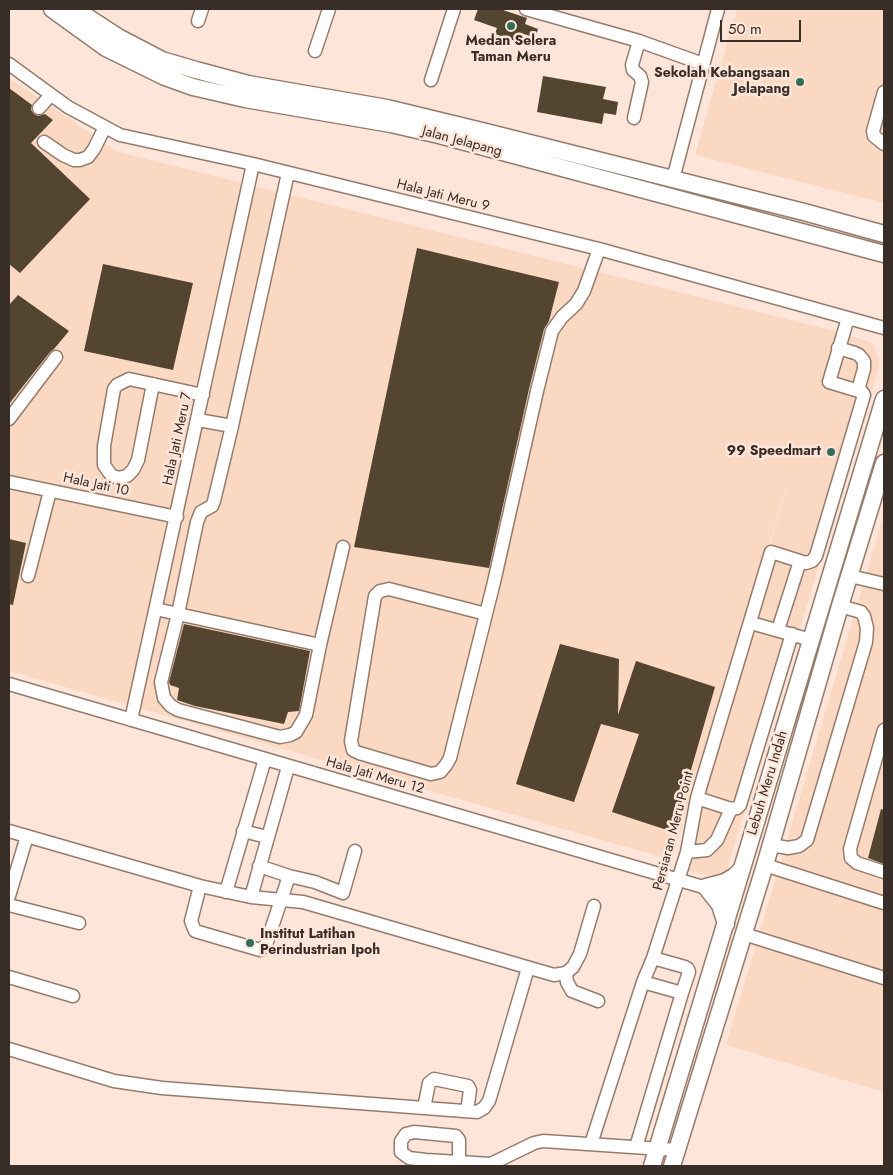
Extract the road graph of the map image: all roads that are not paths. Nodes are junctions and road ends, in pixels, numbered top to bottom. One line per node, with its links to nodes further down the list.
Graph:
1 (52, 9): 22 (main road, Jalan Jelapang)
2 (76, 9): 21 (main road, Jalan Jelapang)
3 (328, 9): 8 (street)
4 (454, 9): 11 (street)
5 (526, 9): 7 (street)
6 (718, 9): 10 (street)
7 (639, 41): 10 (street); 15 (street)
8 (315, 51)
9 (9, 64): 13 (street, Hala Jati Meru 9)
10 (703, 64): 21 (street)
11 (431, 80)
12 (884, 92): 18 (street)
13 (51, 95): 14 (street); 16 (street, Hala Jati Meru 9)
14 (39, 108)
15 (634, 118)
16 (105, 127): 17 (street); 19 (street, Hala Jati Meru 9)
17 (44, 142)
18 (884, 144)
19 (253, 164): 20 (street, Hala Jati Meru 9); 33 (street, Hala Jati Meru 7)
20 (288, 173): 25 (street, Hala Jati Meru 9); 37 (street)
21 (673, 179): 22 (main road); 23 (main road); 24 (main road, Jalan Jelapang)
22 (633, 187): 23 (main road, Jalan Jelapang)
23 (708, 207): 26 (main road, Jalan Jelapang)
24 (884, 234)
25 (599, 249): 27 (street, Hala Jati Meru 9); 50 (street)
26 (884, 254)
27 (848, 318): 28 (street, Hala Jati Meru 9); 29 (street)
28 (884, 328)
29 (838, 348): 32 (street); 32 (street)
30 (56, 356): 35 (street)
31 (153, 384): 31 (street); 33 (street)
32 (858, 390): 43 (street)
33 (203, 395): 36 (street, Hala Jati Meru 7)
34 (884, 399): 54 (main road, Lebuh Meru Indah)
35 (9, 419)
36 (198, 420): 37 (street); 41 (street, Hala Jati Meru 7)
37 (232, 426): 49 (street)
38 (884, 463): 45 (main road, Lebuh Meru Indah)
39 (9, 482): 40 (street, Hala Jati 10)
40 (50, 491): 41 (street, Hala Jati 10); 44 (street)
41 (177, 517): 48 (street, Hala Jati Meru 7)
42 (343, 547): 55 (street)
43 (800, 561): 51 (street, Persiaran Meru Point); 52 (street)
44 (28, 576)
45 (850, 576): 46 (street); 47 (main road, Lebuh Meru Indah)
46 (884, 584)
47 (840, 606): 69 (main road, Lebuh Meru Indah); 69 (street)
48 (156, 609): 49 (street); 57 (street, Hala Jati Meru 7)
49 (178, 614): 55 (street); 55 (street)
50 (486, 614): 50 (street)
51 (751, 623): 52 (street); 61 (street, Persiaran Meru Point)
52 (778, 630): 53 (street)
53 (792, 634): 54 (street); 62 (street)
54 (811, 640): 71 (main road, Lebuh Meru Indah)
55 (320, 646)
56 (9, 684): 57 (street, Hala Jati Meru 12)
57 (131, 720): 59 (street, Hala Jati Meru 12)
58 (884, 730): 72 (street)
59 (265, 759): 60 (street, Hala Jati Meru 12); 64 (street)
60 (288, 767): 66 (street); 74 (street, Hala Jati Meru 12)
61 (697, 798): 62 (street); 68 (street, Persiaran Meru Point)
62 (731, 809): 68 (street)
63 (9, 831): 65 (street)
64 (243, 831): 66 (street); 77 (street)
65 (27, 836): 75 (street); 79 (street)
66 (267, 837): 70 (street)
67 (355, 850): 78 (street)
68 (687, 852): 74 (street, Persiaran Meru Point)
69 (768, 857): 80 (main road); 83 (street); 89 (main road, Lebuh Meru Indah)
70 (259, 866): 73 (street); 81 (street)
71 (742, 869): 76 (main road); 80 (main road, Lebuh Meru Indah)
72 (884, 872)
73 (289, 876): 78 (street); 82 (street)
74 (678, 879): 76 (street, Hala Jati Meru 12); 90 (street, Persiaran Meru Point)
75 (200, 886): 77 (street); 82 (street)
76 (706, 887): 80 (street, Hala Jati Meru 12); 88 (main road)
77 (226, 892): 81 (street)
78 (343, 892): 86 (street)
79 (9, 896)
80 (734, 896): 88 (main road, Lebuh Meru Indah); 93 (main road)
81 (251, 897): 82 (street)
82 (281, 901): 86 (street)
83 (884, 903)
84 (9, 905): 87 (street)
85 (594, 906): 92 (street)
86 (338, 912): 91 (street)
87 (79, 923)
88 (726, 924): 105 (main road, Lebuh Meru Indah)
89 (744, 934): 93 (main road, Lebuh Meru Indah); 95 (street)
90 (653, 958): 96 (street, Persiaran Meru Point); 97 (street)
91 (528, 968): 92 (street); 102 (street)
92 (566, 973): 99 (street)
93 (732, 974): 106 (main road, Lebuh Meru Indah)
94 (9, 977): 98 (street)
95 (884, 978)
96 (642, 982): 97 (street); 103 (street, Persiaran Meru Point)
97 (682, 993): 104 (street)
98 (73, 996)
99 (598, 1001)
100 (9, 1049): 101 (street)
101 (424, 1108): 102 (street); 102 (street)
102 (467, 1111)
103 (591, 1144): 104 (street); 107 (street)
104 (636, 1147): 105 (street)
105 (658, 1148): 106 (street); 108 (main road, Lebuh Meru Indah)
106 (677, 1150): 109 (main road, Lebuh Meru Indah)
107 (458, 1162): 107 (street)
108 (652, 1166)
109 (672, 1166)

